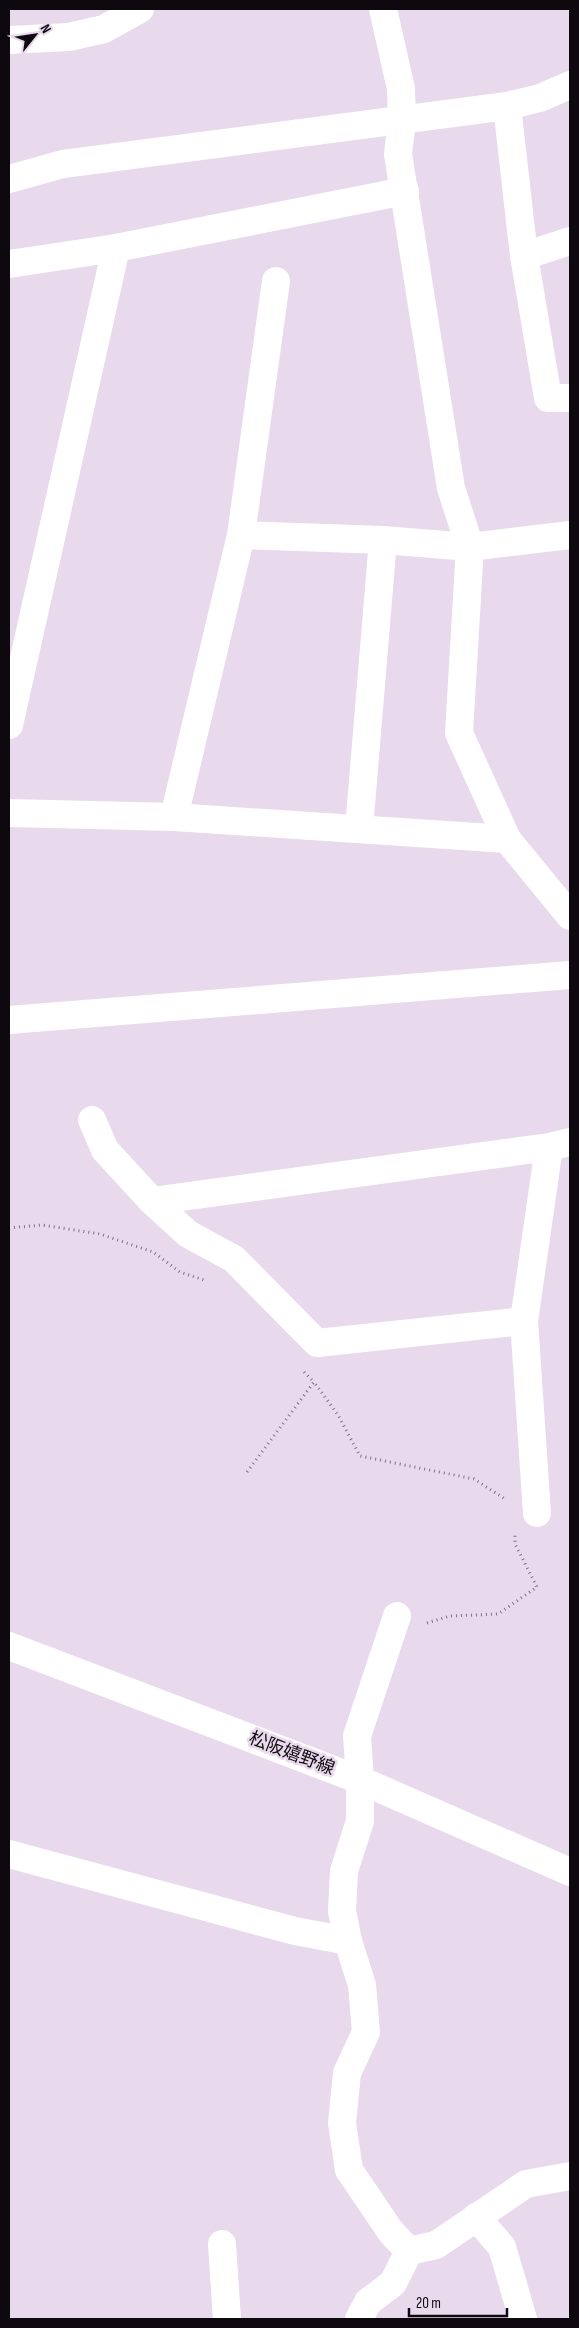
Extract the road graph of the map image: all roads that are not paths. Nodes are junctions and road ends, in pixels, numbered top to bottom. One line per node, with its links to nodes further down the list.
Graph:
1 (140, 9): 3 (street)
2 (383, 9): 6 (street)
3 (9, 40)
4 (570, 85): 5 (street)
5 (507, 106): 6 (street); 11 (street)
6 (402, 120): 7 (street); 8 (street)
7 (9, 179)
8 (405, 190): 10 (street); 18 (street)
9 (570, 241): 11 (street)
10 (116, 248): 12 (street); 19 (street)
11 (524, 256): 14 (street)
12 (9, 264)
13 (276, 282): 15 (street)
14 (570, 398)
15 (241, 535): 17 (street); 21 (street)
16 (570, 535): 18 (street)
17 (383, 540): 18 (street); 22 (street)
18 (470, 547): 23 (street)
19 (9, 725)
20 (9, 813): 21 (street)
21 (174, 817): 22 (street)
22 (358, 829): 23 (street)
23 (507, 839): 24 (street)
24 (570, 916)
25 (570, 975): 26 (street)
26 (9, 1020)
27 (92, 1120): 29 (street)
28 (559, 1145): 29 (street); 30 (street)
29 (152, 1201): 30 (street)
30 (524, 1321): 31 (street)
31 (521, 1514)
32 (396, 1616): 34 (street)
33 (9, 1646): 34 (street, 松阪嬉野線)
34 (360, 1780): 36 (street, 松阪嬉野線); 37 (street)
35 (9, 1854): 37 (street)
36 (570, 1872)
37 (348, 1941): 41 (street)
38 (570, 2176): 39 (street)
39 (476, 2217): 41 (street); 44 (street)
40 (222, 2244): 42 (street)
41 (409, 2251): 43 (street)
42 (228, 2319)
43 (359, 2319)
44 (523, 2319)

